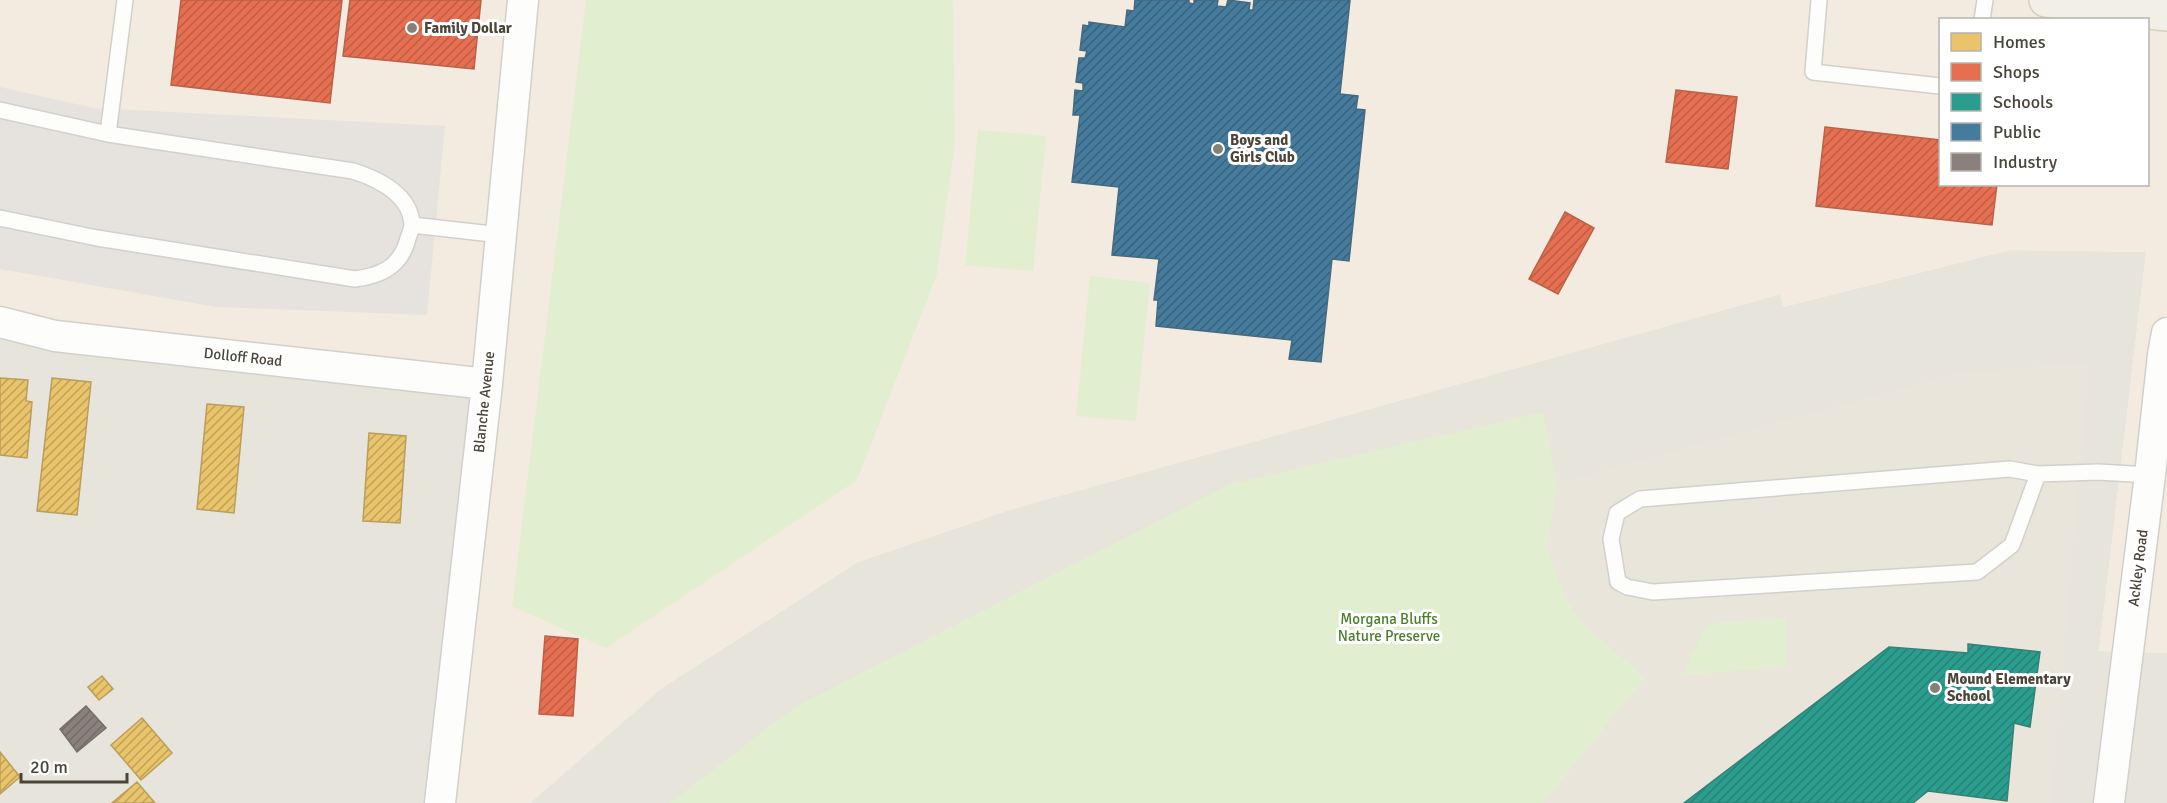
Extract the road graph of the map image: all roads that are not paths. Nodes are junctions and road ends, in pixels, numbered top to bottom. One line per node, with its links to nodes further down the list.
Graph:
1 (125, 0): 10 (lane)
2 (523, 0): 13 (street, Blanche Avenue)
3 (1819, 0): 8 (lane)
4 (1985, 0): 7 (lane)
5 (2055, 0): 6 (main road)
6 (2149, 8)
7 (1982, 18)
8 (1939, 87)
9 (0, 110): 10 (lane)
10 (108, 134): 12 (lane)
11 (0, 218): 12 (lane)
12 (412, 225): 13 (lane)
13 (501, 235): 16 (street, Blanche Avenue)
14 (0, 322): 16 (street, Dolloff Road)
15 (2166, 347): 18 (street, Ackley Road)
16 (487, 384): 19 (street, Blanche Avenue)
17 (2038, 474): 17 (lane); 18 (lane)
18 (2150, 475): 20 (street, Ackley Road)
19 (440, 803)
20 (2109, 803)

